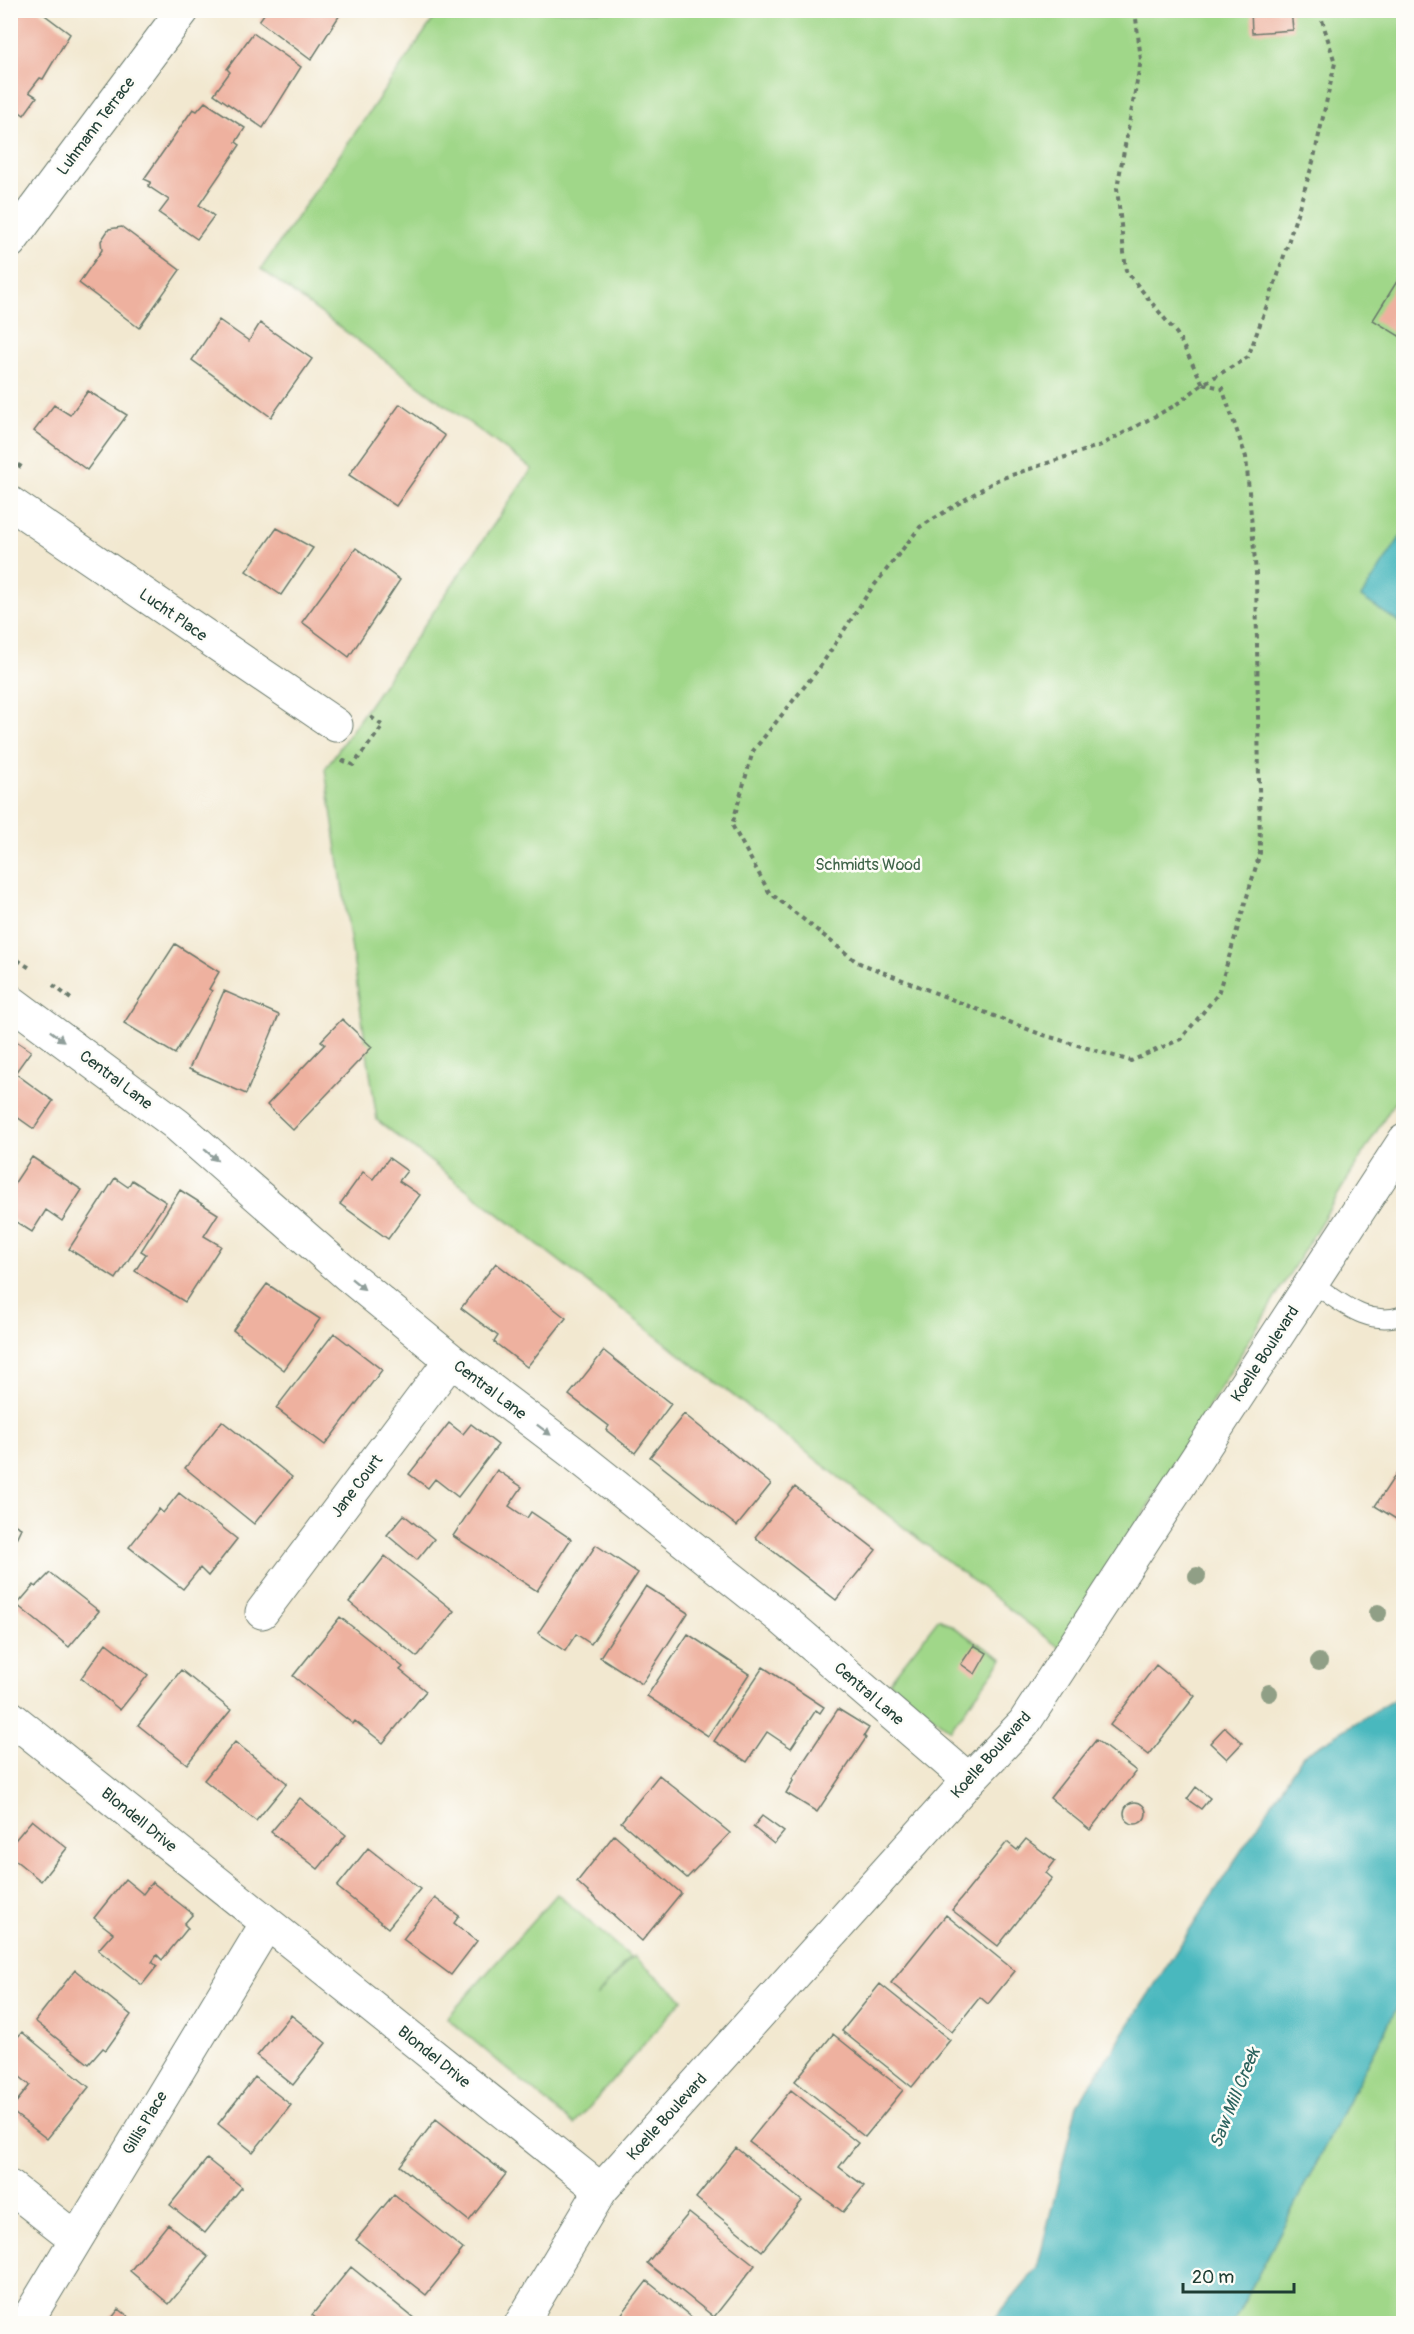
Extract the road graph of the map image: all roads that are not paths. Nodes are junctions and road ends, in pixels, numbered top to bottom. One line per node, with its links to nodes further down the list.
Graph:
1 (183, 10): 2 (street, Luhmann Terrace)
2 (10, 242)
3 (10, 503): 4 (street, Lucht Place)
4 (336, 725)
5 (10, 1001): 9 (street, Central Lane, one-way to 9)
6 (1404, 1141): 7 (street, Koelle Boulevard)
7 (1312, 1282): 8 (lane); 12 (street, Koelle Boulevard)
8 (1403, 1315)
9 (452, 1360): 10 (street, Jane Court); 12 (street, Central Lane, one-way to 12)
10 (262, 1612)
11 (10, 1717): 13 (street, Blondell Drive)
12 (969, 1780): 15 (street, Koelle Boulevard)
13 (267, 1923): 15 (street, Blondel Drive); 16 (street, Gillis Place)
14 (10, 2187): 16 (street)
15 (601, 2190): 18 (street, Koelle Boulevard)
16 (75, 2238): 17 (street, Gillis Place)
17 (25, 2324)
18 (521, 2324)

